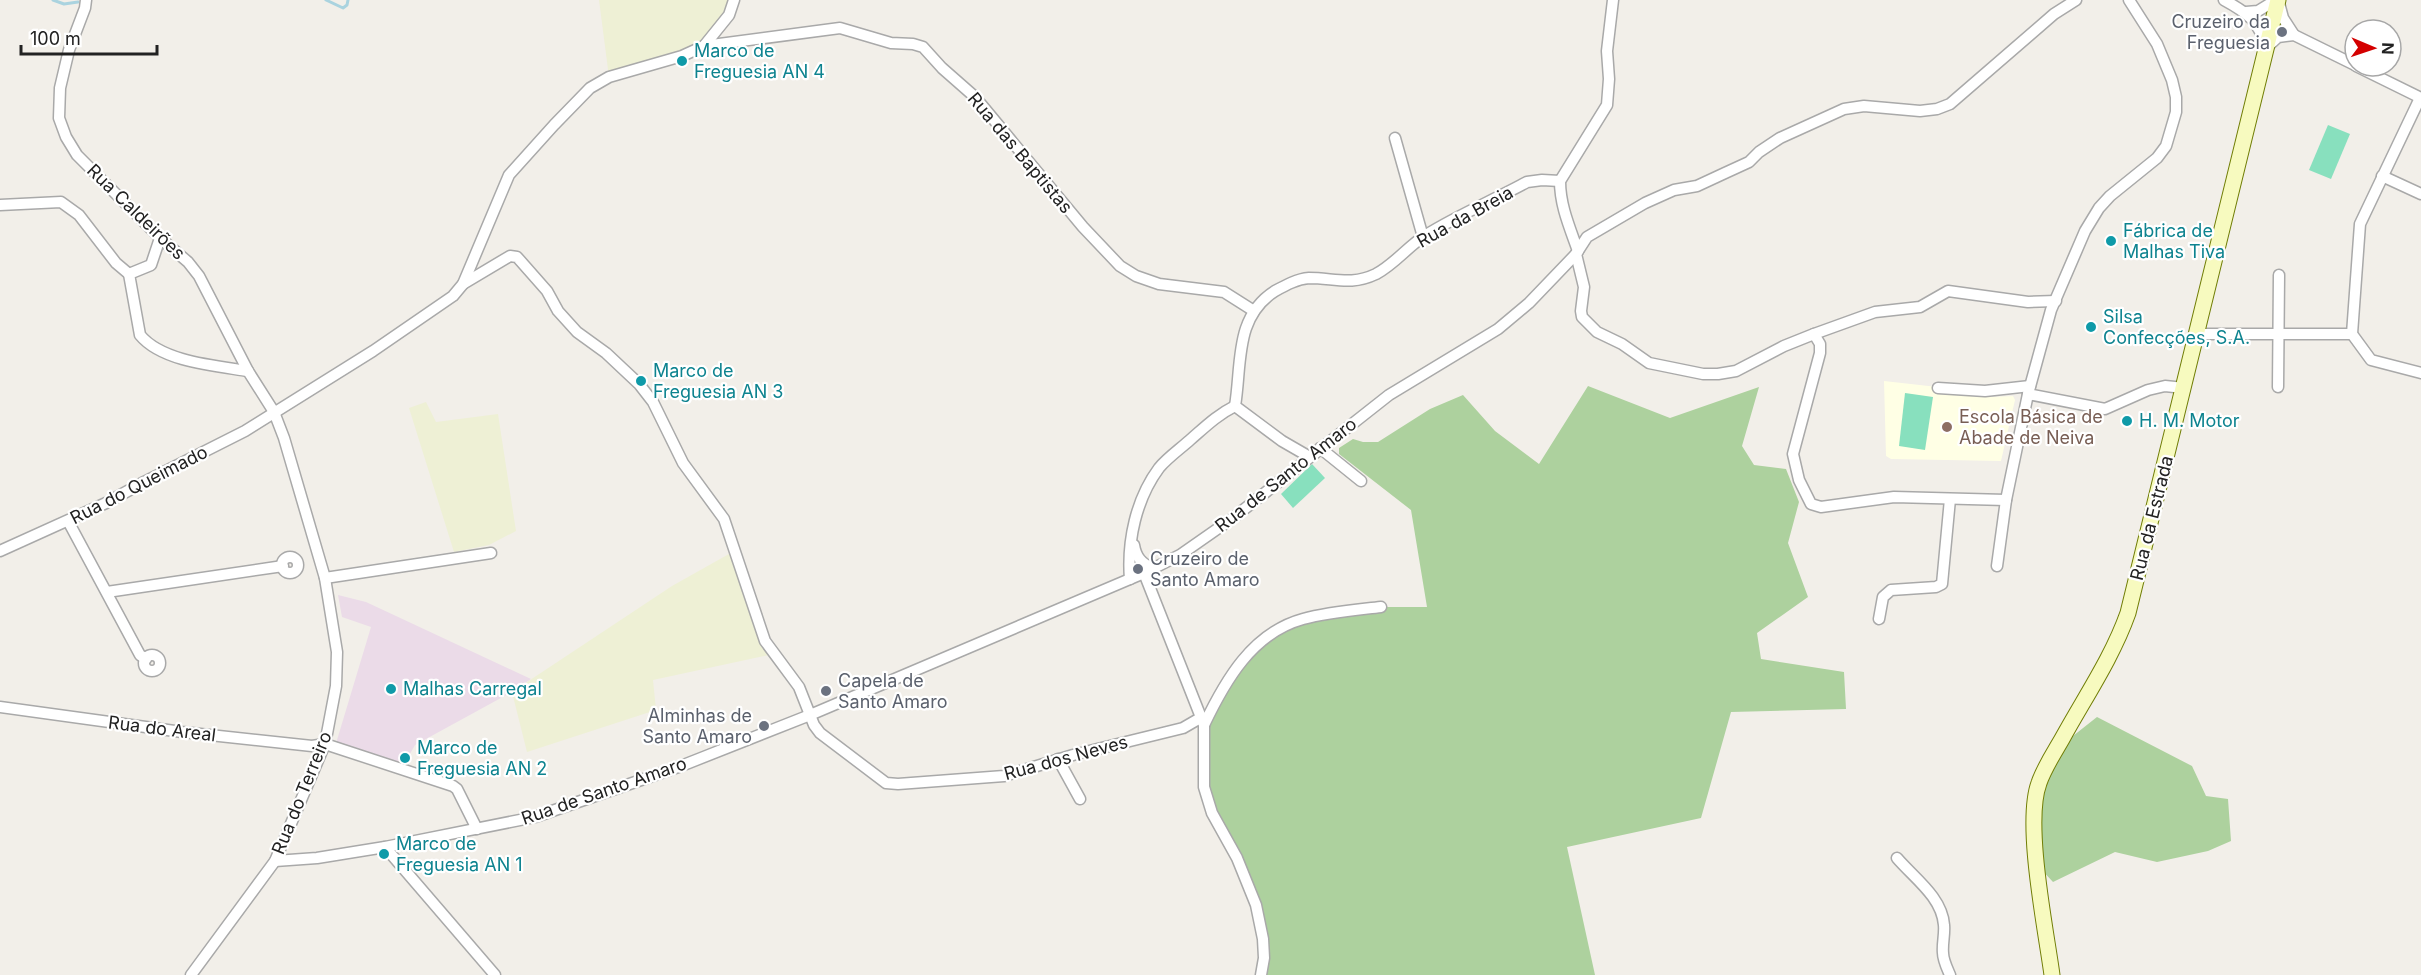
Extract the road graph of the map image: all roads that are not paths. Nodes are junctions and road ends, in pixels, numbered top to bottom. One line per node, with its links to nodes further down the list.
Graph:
1 (86, 0): 21 (street, Rua Caldeirões)
2 (734, 0): 10 (street)
3 (1613, 0): 17 (street)
4 (2076, 0): 22 (street, Rua de Santo Amaro)
5 (2129, 0): 26 (street)
6 (2224, 0): 8 (street)
7 (2278, 0): 8 (street); 9 (street); 11 (main road, Rua da Estrada)
8 (2246, 12): 11 (street)
9 (2294, 35): 11 (street); 12 (street)
10 (704, 46): 25 (street); 27 (street, Rua das Baptistas)
11 (2266, 48): 29 (main road, Rua da Estrada)
12 (2343, 60)
13 (2380, 78): 14 (street)
14 (2420, 98): 16 (street)
15 (1395, 138): 20 (street)
16 (2382, 176): 18 (street); 31 (street)
17 (1560, 181): 20 (street, Rua da Breia); 22 (street)
18 (2421, 194)
19 (0, 205): 23 (street)
20 (1423, 237): 27 (street, Rua da Breia)
21 (160, 238): 23 (street); 32 (street, Rua Caldeirões)
22 (1577, 252): 28 (street); 40 (street, Rua de Santo Amaro)
23 (129, 274): 32 (street)
24 (2278, 275): 30 (street)
25 (464, 284): 39 (street, Rua do Queimado); 59 (street, Rua dos Neves)
26 (2056, 301): 28 (street); 37 (street)
27 (1254, 311): 38 (street, Rua da Breia)
28 (1814, 334): 43 (street)
29 (2197, 334): 30 (street); 36 (main road, Rua da Estrada)
30 (2278, 334): 31 (street); 34 (street)
31 (2352, 334): 33 (street)
32 (248, 371): 39 (street, Rua Caldeirões)
33 (2421, 373)
34 (2277, 387)
35 (1938, 388): 37 (street)
36 (2184, 388): 37 (street); 72 (main road, Rua da Estrada)
37 (2029, 390): 44 (street)
38 (1235, 406): 41 (street); 46 (street)
39 (274, 412): 45 (street, Rua do Queimado); 52 (street, Rua do Terreiro)
40 (1320, 447): 41 (street, Rua de Santo Amaro); 42 (street)
41 (1308, 456): 51 (street, Rua de Santo Amaro)
42 (1361, 481)
43 (1950, 499): 44 (street); 56 (street)
44 (2006, 500): 50 (street)
45 (68, 521): 47 (street, Rua do Queimado); 54 (street)
46 (1133, 535): 51 (street); 53 (street)
47 (0, 551)
48 (491, 553): 52 (street)
49 (283, 566): 54 (street)
50 (1997, 566)
51 (1149, 571): 53 (street, Rua de Santo Amaro); 60 (street)
52 (325, 578): 61 (street, Rua do Terreiro)
53 (1130, 579): 59 (street, Rua de Santo Amaro)
54 (107, 592): 57 (street)
55 (1381, 607): 60 (street)
56 (1879, 619)
57 (146, 659)
58 (0, 707): 61 (street, Rua do Areal)
59 (810, 715): 62 (street, Rua dos Neves); 64 (street, Rua de Santo Amaro)
60 (1203, 721): 62 (street, Rua dos Neves); 70 (street)
61 (324, 744): 64 (street, Rua do Areal); 67 (street, Rua do Terreiro)
62 (1058, 759): 63 (street)
63 (1080, 799)
64 (477, 829): 65 (street, Rua de Santo Amaro)
65 (385, 847): 67 (street, Rua de Santo Amaro); 69 (street)
66 (1897, 858): 71 (street)
67 (275, 861): 68 (street, Rua do Terreiro)
68 (192, 975)
69 (495, 975)
70 (1261, 975)
71 (1950, 975)
72 (2052, 975)

